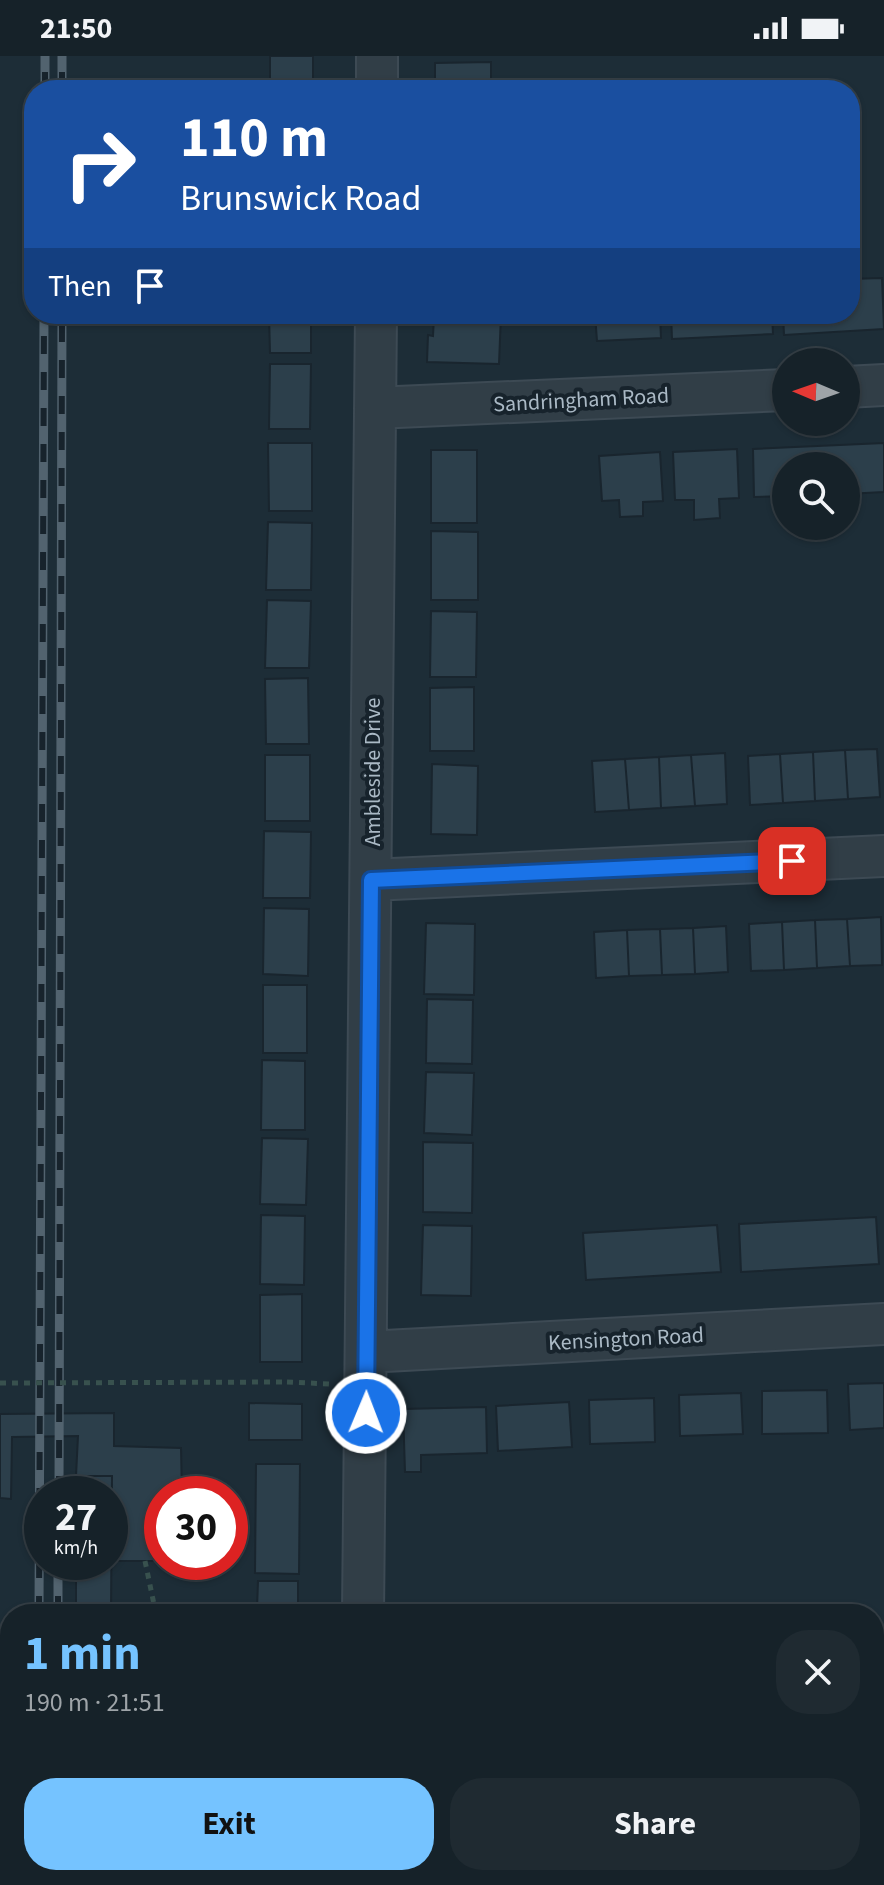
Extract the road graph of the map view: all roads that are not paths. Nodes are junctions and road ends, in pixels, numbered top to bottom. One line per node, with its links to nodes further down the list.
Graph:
1 (377, 56): 2 (street)
2 (377, 80)
3 (376, 324): 7 (street, Ambleside Drive)
4 (884, 385): 5 (street)
5 (860, 386)
6 (772, 391): 7 (street, Sandringham Road)
7 (375, 408): 9 (street, Ambleside Drive)
8 (884, 856): 9 (street)
9 (371, 880): 11 (street, Ambleside Drive)
10 (884, 1324): 11 (street, Kensington Road)
11 (367, 1352): 12 (street, Ambleside Drive)
12 (363, 1604)

